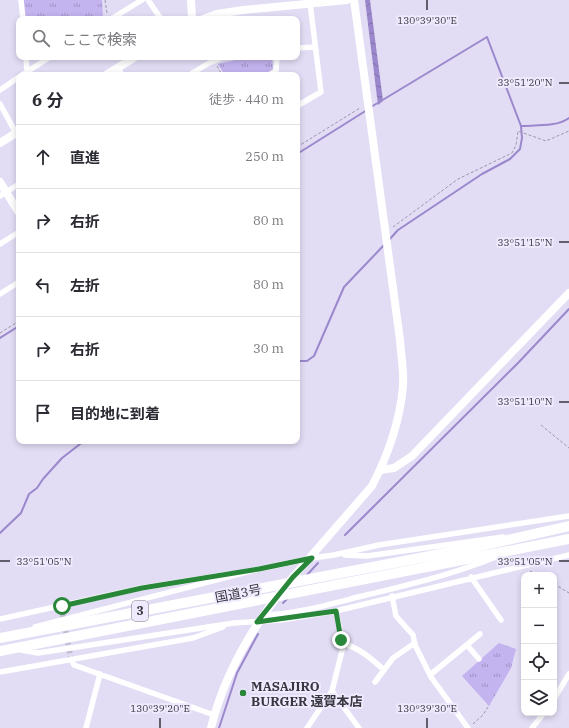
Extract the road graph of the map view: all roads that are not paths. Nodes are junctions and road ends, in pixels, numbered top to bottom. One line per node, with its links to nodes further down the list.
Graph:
1 (21, 0): 9 (street)
2 (142, 0): 10 (street)
3 (148, 0): 11 (street)
4 (191, 0): 12 (street)
5 (347, 0): 7 (street)
6 (354, 0): 44 (street)
7 (326, 1): 8 (street)
8 (310, 4): 13 (street); 14 (street)
9 (23, 16)
10 (116, 16)
11 (159, 16)
12 (192, 16)
13 (212, 16)
14 (315, 47): 15 (street); 31 (street)
15 (300, 48)
16 (26, 60): 22 (street)
17 (45, 60): 23 (street)
18 (130, 60): 21 (street)
19 (218, 60): 26 (street)
20 (277, 60): 27 (street)
21 (118, 67): 24 (street); 25 (street)
22 (25, 72)
23 (27, 72)
24 (110, 72)
25 (120, 72)
26 (195, 72)
27 (274, 72)
28 (16, 79): 29 (street)
29 (0, 90)
30 (0, 104): 32 (street)
31 (300, 104)
32 (16, 129)
33 (16, 133): 34 (street)
34 (0, 142)
35 (0, 182): 37 (street)
36 (16, 186): 37 (street)
37 (3, 194): 38 (street)
38 (16, 209)
39 (16, 234): 40 (street)
40 (0, 244)
41 (16, 284): 43 (street)
42 (569, 293): 44 (street)
43 (0, 294)
44 (380, 470): 52 (street)
45 (569, 516): 50 (street)
46 (569, 526): 47 (highway, 国道3号 / 3)
47 (538, 532): 50 (street); 63 (highway, 国道3号 / 3)
48 (569, 539): 49 (highway, 国道3号 / 3)
49 (514, 550): 57 (street); 67 (highway, 国道3号 / 3)
50 (334, 555): 52 (street)
51 (569, 555): 54 (street)
52 (312, 558): 53 (street); 57 (street)
53 (259, 569): 58 (street); 63 (street)
54 (471, 578): 55 (street); 59 (street)
55 (392, 596): 56 (street); 65 (street)
56 (336, 611): 60 (street); 64 (street)
57 (263, 615): 60 (street)
58 (0, 619)
59 (501, 620)
60 (257, 622): 61 (street); 79 (street)
61 (234, 623): 67 (street); 69 (street)
62 (480, 634): 66 (street)
63 (0, 638)
64 (342, 643): 71 (street); 77 (street)
65 (415, 643): 71 (street); 75 (street)
66 (467, 645): 70 (street); 75 (street)
67 (14, 648): 68 (highway, 国道3号 / 3)
68 (0, 651)
69 (71, 659): 72 (street); 73 (street)
70 (479, 660)
71 (384, 670): 76 (street)
72 (0, 672)
73 (100, 674): 79 (street); 81 (street)
74 (569, 674): 78 (street)
75 (430, 675): 85 (street)
76 (375, 682)
77 (332, 691): 83 (street); 84 (street)
78 (557, 694)
79 (214, 715): 82 (street)
80 (542, 716): 86 (street)
81 (86, 728)
82 (211, 728)
83 (307, 728)
84 (359, 728)
85 (468, 728)
86 (532, 728)

